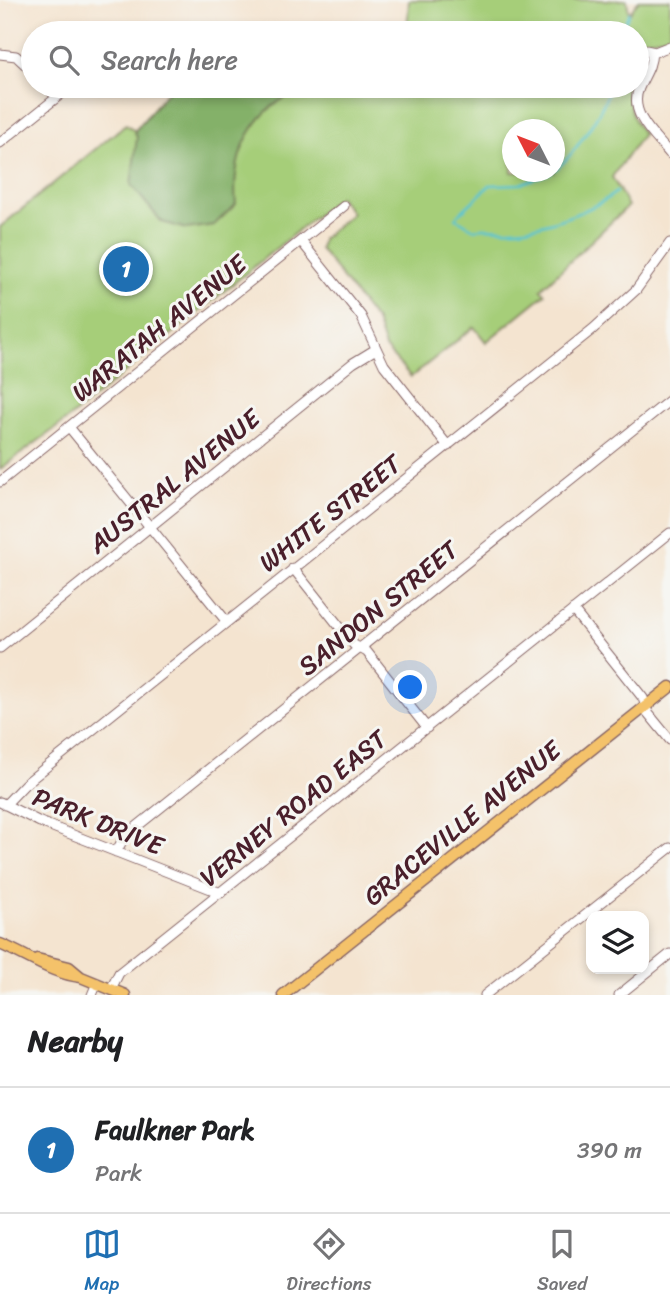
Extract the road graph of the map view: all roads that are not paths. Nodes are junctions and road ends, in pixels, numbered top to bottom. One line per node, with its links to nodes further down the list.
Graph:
1 (670, 46): 3 (street)
2 (649, 51): 3 (street)
3 (652, 52): 6 (street)
4 (0, 54): 5 (street)
5 (21, 61)
6 (649, 71)
7 (56, 98): 9 (street)
8 (637, 98): 10 (street)
9 (0, 143)
10 (670, 155)
11 (344, 206): 12 (street, WARATAH AVENUE)
12 (301, 241): 14 (street); 16 (street, WARATAH AVENUE)
13 (670, 243): 17 (street, WHITE STREET)
14 (376, 349): 17 (street); 19 (street, AUSTRAL AVENUE)
15 (670, 400): 25 (street, SANDON STREET)
16 (69, 427): 18 (street, WARATAH AVENUE); 19 (street)
17 (448, 446): 21 (street, WHITE STREET)
18 (0, 482)
19 (150, 527): 23 (street); 24 (street, AUSTRAL AVENUE)
20 (670, 533): 22 (street, VERNEY ROAD EAST)
21 (293, 568): 23 (street, WHITE STREET); 25 (street)
22 (573, 610): 27 (street); 28 (street, VERNEY ROAD EAST)
23 (227, 622): 30 (street, WHITE STREET)
24 (0, 648)
25 (360, 648): 28 (street); 32 (street, SANDON STREET)
26 (670, 687): 27 (main road, GRACEVILLE AVENUE)
27 (646, 706): 29 (street); 40 (main road, GRACEVILLE AVENUE)
28 (427, 728): 33 (street, VERNEY ROAD EAST)
29 (670, 740)
30 (3, 804): 32 (street, PARK DRIVE)
31 (670, 848): 41 (street)
32 (116, 852): 33 (street, PARK DRIVE)
33 (221, 893): 37 (street, VERNEY ROAD EAST)
34 (0, 944): 36 (main road)
35 (670, 954): 42 (street)
36 (97, 983): 37 (main road); 38 (street)
37 (111, 989): 39 (main road)
38 (92, 995)
39 (125, 995)
40 (283, 995)
41 (485, 995)
42 (619, 995)

